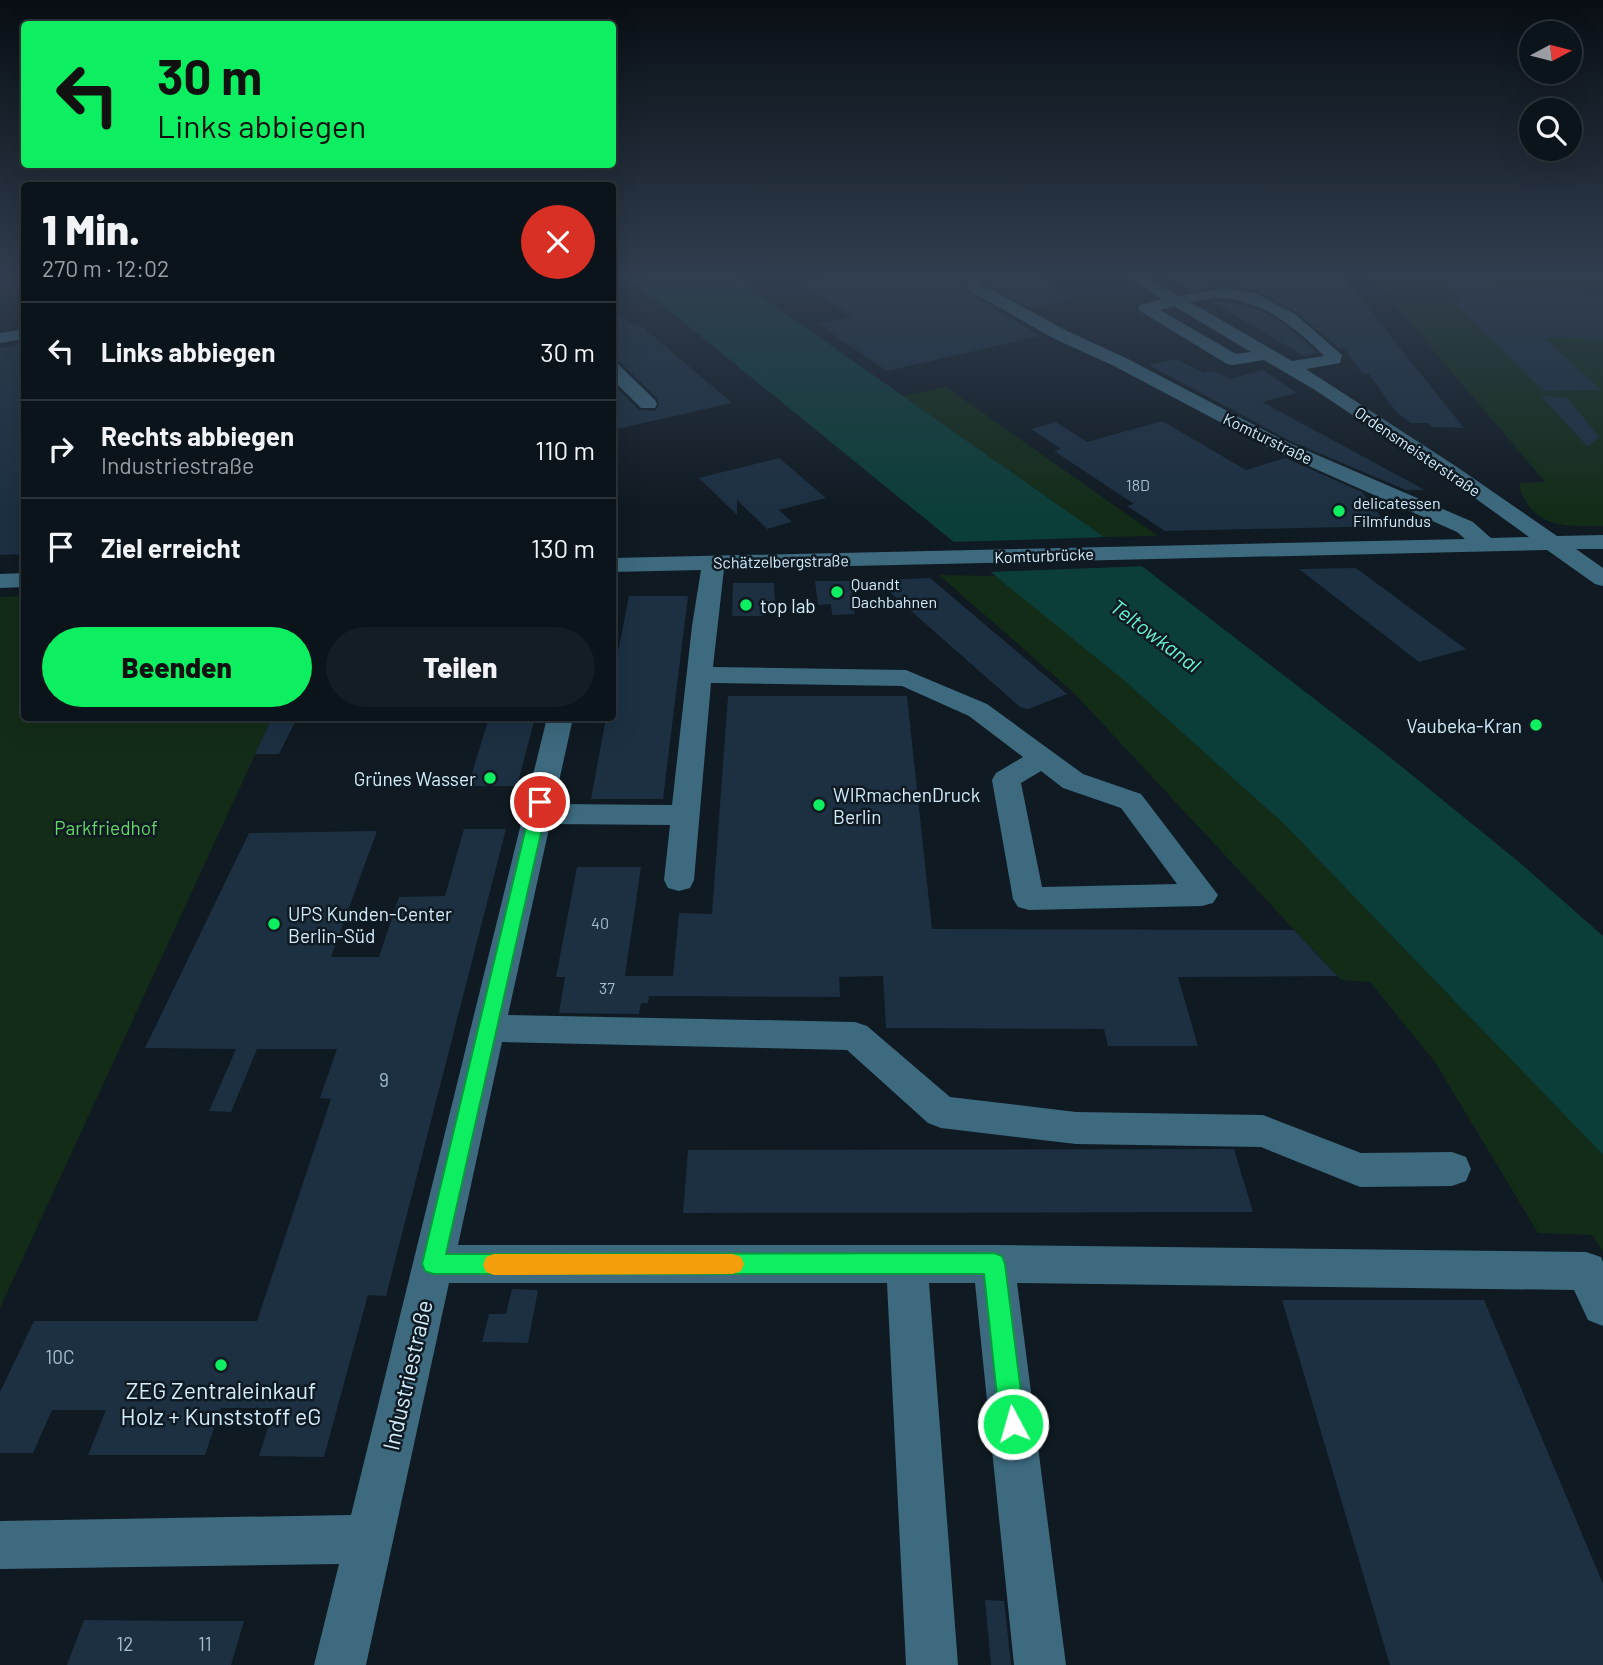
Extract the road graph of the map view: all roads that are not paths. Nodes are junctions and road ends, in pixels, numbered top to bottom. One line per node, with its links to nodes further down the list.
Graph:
1 (1106, 356): 11 (street, Komturstraße)
2 (1226, 356): 3 (street)
3 (1260, 356)
4 (1273, 356): 6 (street, Ordensmeisterstraße)
5 (1333, 356): 6 (street)
6 (1290, 367): 10 (street, Ordensmeisterstraße)
7 (620, 384): 8 (street)
8 (648, 404)
9 (1603, 542): 10 (street)
10 (1550, 543): 11 (street); 15 (street, Ordensmeisterstraße)
11 (1486, 545): 12 (street, Komturbrücke)
12 (949, 557): 13 (street, Schätzelbergstraße)
13 (714, 563): 14 (street, Schätzelbergstraße); 18 (street)
14 (616, 565)
15 (1603, 579)
16 (0, 580): 17 (street)
17 (21, 580)
18 (700, 675): 20 (street); 22 (street)
19 (559, 721): 21 (street, Industriestraße)
20 (1042, 757): 20 (street)
21 (538, 814): 22 (street); 24 (street, Industriestraße)
22 (685, 815): 23 (street)
23 (679, 880)
24 (488, 1028): 25 (street); 26 (street, Industriestraße)
25 (1452, 1170)
26 (433, 1264): 27 (street); 30 (street, Industriestraße)
27 (907, 1264): 28 (street); 33 (street)
28 (994, 1264): 29 (street); 34 (street)
29 (1603, 1306)
30 (369, 1539): 31 (street); 32 (street, Industriestraße)
31 (0, 1545)
32 (340, 1665)
33 (932, 1665)
34 (1040, 1665)

